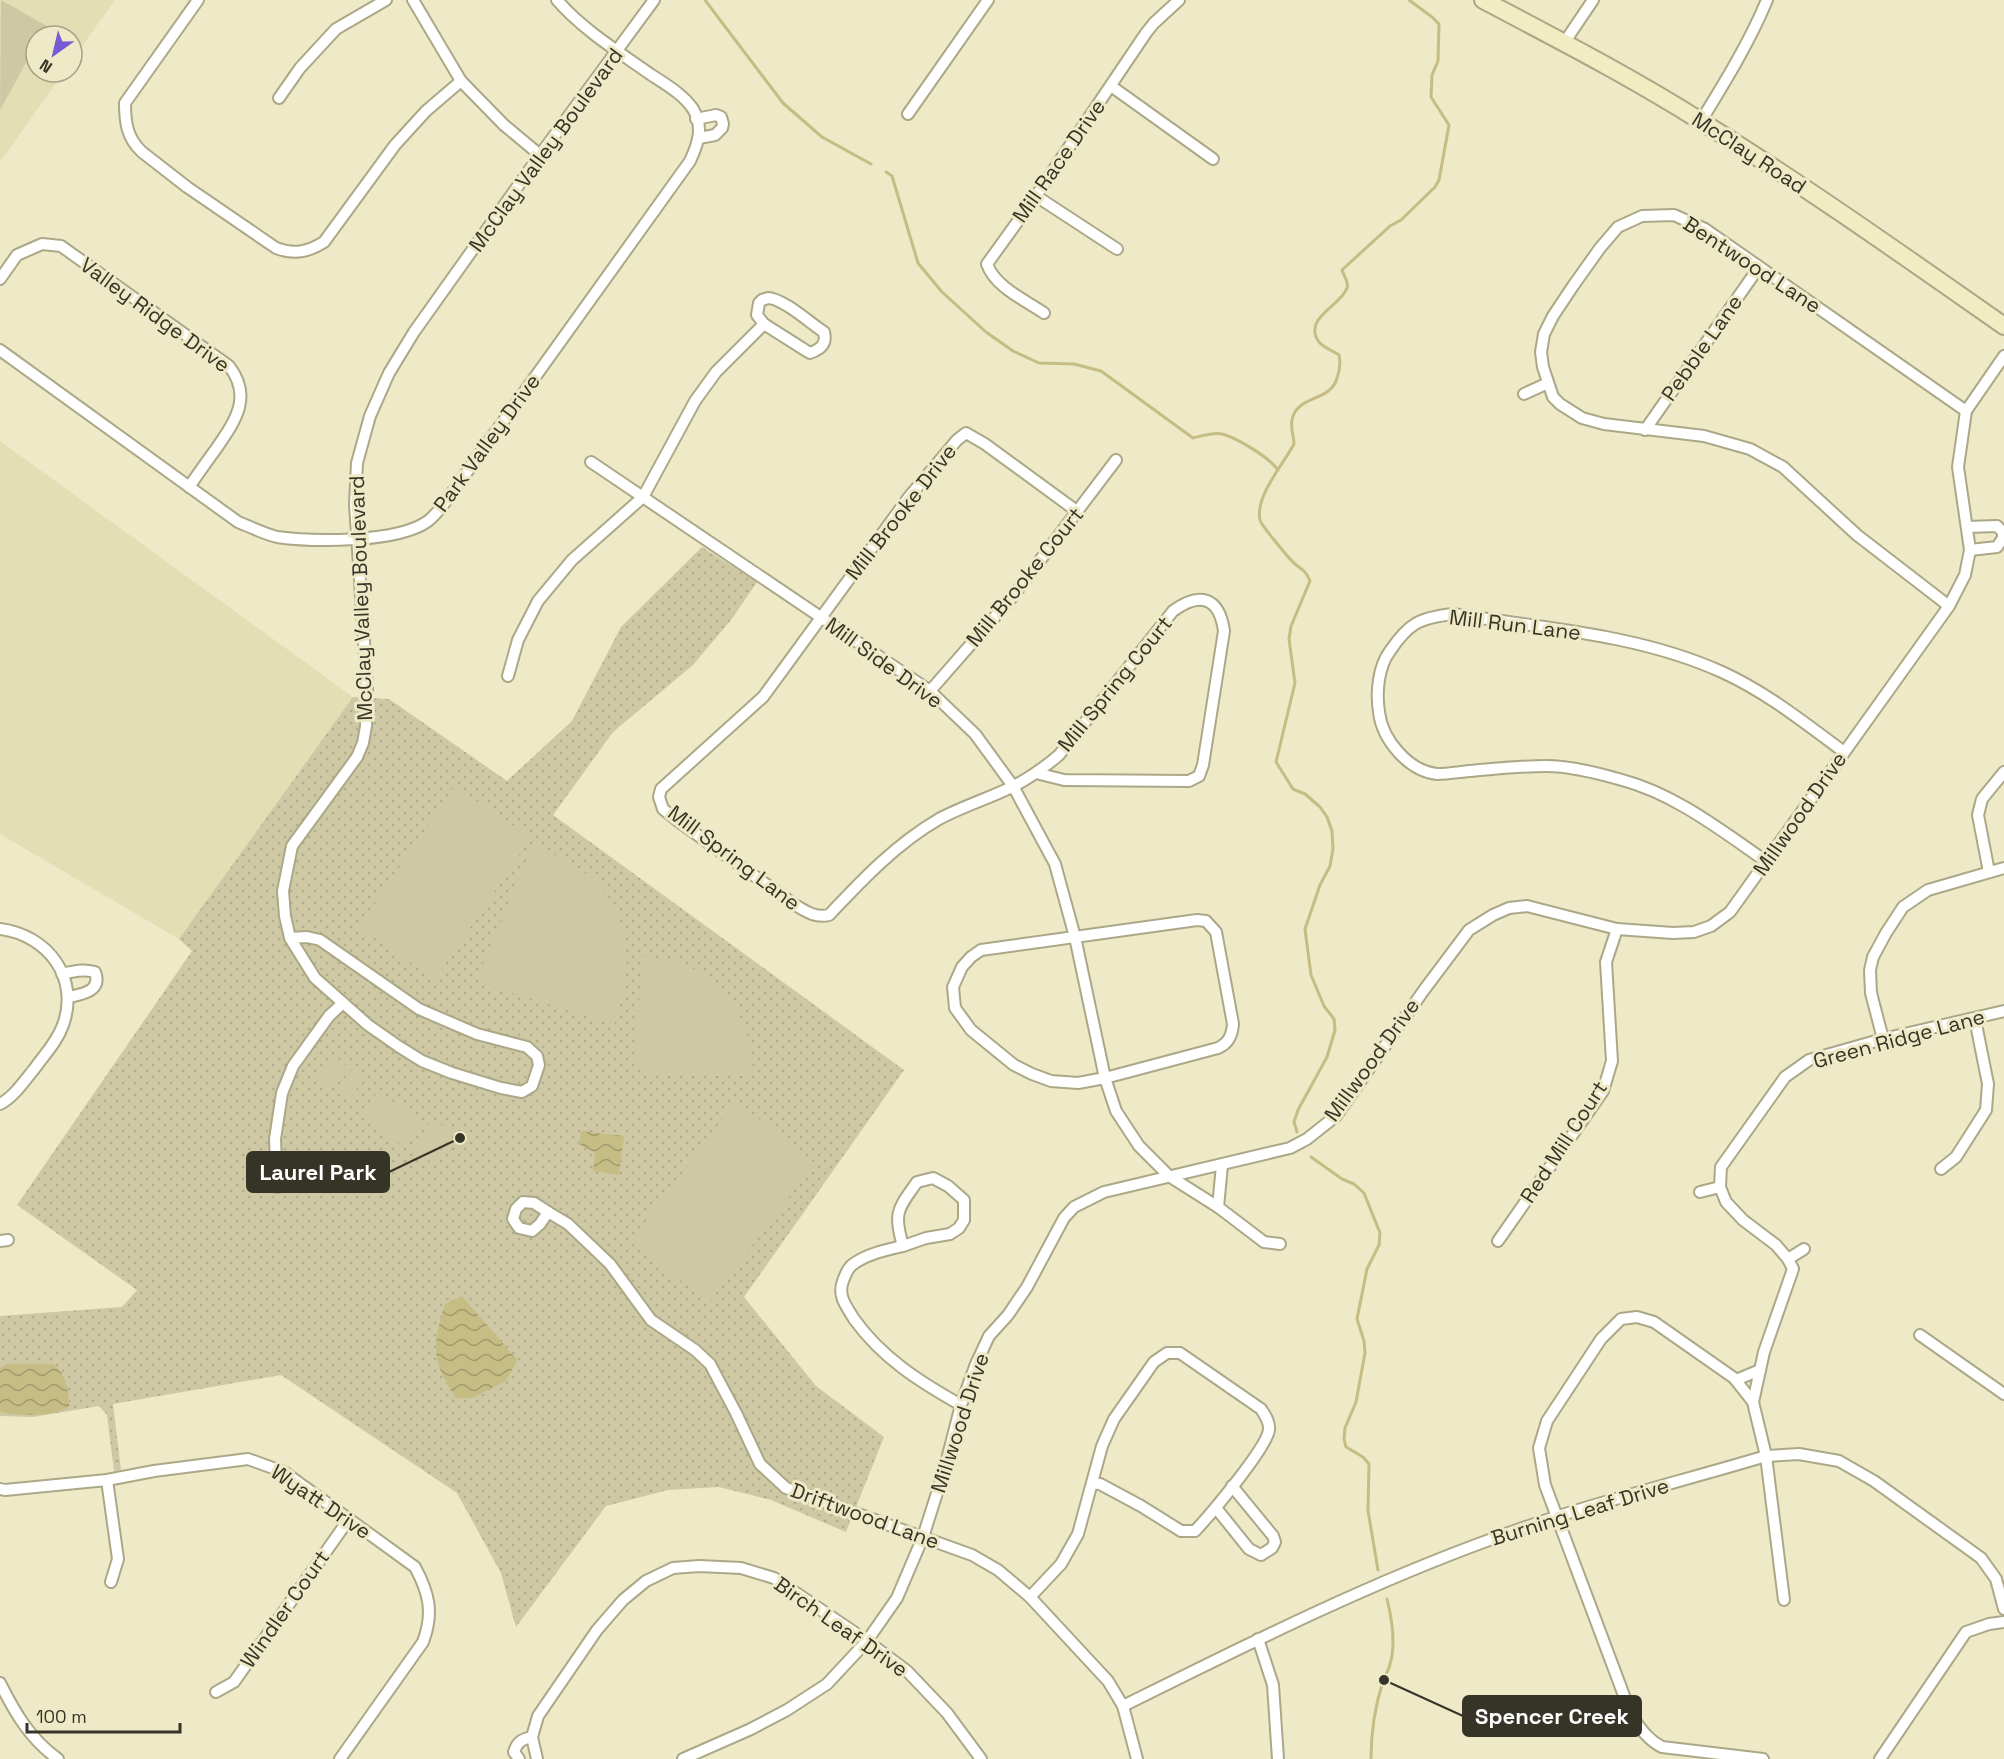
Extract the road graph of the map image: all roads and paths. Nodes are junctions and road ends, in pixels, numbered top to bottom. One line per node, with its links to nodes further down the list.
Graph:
1 (198, 0): 13 (street)
2 (386, 0): 15 (street)
3 (412, 0): 13 (street)
4 (557, 0): 12 (street)
5 (654, 0): 12 (street, McClay Valley Boulevard)
6 (988, 0): 16 (street)
7 (1179, 0): 14 (street, Mill Race Drive)
8 (1483, 0): 11 (main road, McClay Road)
9 (1593, 0): 11 (street)
10 (1767, 0): 18 (street)
11 (1564, 42): 18 (main road, McClay Road)
12 (618, 51): 17 (street); 20 (street, McClay Valley Boulevard)
13 (460, 81): 20 (street)
14 (1111, 86): 21 (street); 22 (street, Mill Race Drive)
15 (279, 98)
16 (908, 114)
17 (696, 119): 19 (street); 19 (street)
18 (1701, 121): 28 (main road, McClay Road)
19 (699, 138): 41 (street, Park Valley Drive)
20 (540, 155): 41 (street, McClay Valley Boulevard)
21 (1213, 159)
22 (1036, 196): 23 (street); 26 (street, Mill Race Drive)
23 (1117, 249)
24 (1759, 267): 31 (street, Bentwood Lane); 33 (street, Bentwood Lane); 34 (street, Pebble Lane)
25 (0, 279): 37 (street, Valley Ridge Drive)
26 (1044, 313)
27 (764, 324): 27 (street); 38 (street)
28 (2004, 326)
29 (0, 350): 37 (street, Park Valley Drive)
30 (2004, 356): 33 (street, Millwood Drive)
31 (1548, 383): 32 (street); 34 (street, Bentwood Lane)
32 (1524, 394)
33 (1966, 411): 40 (street, Millwood Drive)
34 (1645, 430): 43 (street, Bentwood Lane)
35 (1116, 460): 39 (street, Mill Brooke Court)
36 (591, 462): 38 (street, Mill Side Drive)
37 (189, 487): 41 (street, Park Valley Drive)
38 (643, 497): 44 (street, Mill Side Drive); 45 (street)
39 (1078, 512): 44 (street, Mill Brooke Drive); 46 (street, Mill Brooke Court)
40 (1966, 527): 42 (street, Millwood Drive); 42 (street)
41 (356, 538): 57 (street, McClay Valley Boulevard)
42 (1970, 550): 43 (street, Millwood Drive)
43 (1949, 606): 47 (street, Millwood Drive)
44 (821, 617): 46 (street, Mill Side Drive); 50 (street, Mill Spring Lane)
45 (508, 676)
46 (930, 691): 50 (street, Mill Side Drive)
47 (1844, 752): 51 (street, Millwood Drive); 51 (street, Mill Run Lane)
48 (2004, 772): 53 (street)
49 (1036, 773): 49 (street, Mill Spring Court); 50 (street, Mill Spring Court)
50 (1013, 786): 56 (street, Mill Side Drive)
51 (1767, 862): 54 (street, Millwood Drive)
52 (2004, 868): 53 (street)
53 (1989, 872): 63 (street)
54 (1617, 929): 66 (street, Millwood Drive); 74 (street, Red Mill Court)
55 (0, 930): 58 (street)
56 (1075, 937): 64 (street, Mill Side Drive); 64 (street); 64 (street)
57 (290, 938): 60 (street); 60 (street)
58 (62, 974): 59 (street); 59 (street)
59 (69, 997): 65 (street)
60 (343, 1003): 69 (street)
61 (2004, 1011): 62 (street, Green Ridge Lane)
62 (1975, 1019): 63 (street, Green Ridge Lane); 67 (street)
63 (1883, 1039): 70 (street, Green Ridge Lane)
64 (1105, 1078): 68 (street, Mill Side Drive)
65 (0, 1104)
66 (1222, 1165): 68 (street, Millwood Drive); 72 (street)
67 (1941, 1168)
68 (1169, 1176): 72 (street, Mill Side Drive); 84 (street, Millwood Drive)
69 (277, 1186)
70 (1720, 1187): 71 (street); 78 (street)
71 (1700, 1192)
72 (1218, 1207): 75 (street, Mill Side Drive)
73 (548, 1212): 93 (street, Driftwood Lane)
74 (1498, 1241)
75 (1280, 1244)
76 (903, 1246): 76 (street); 84 (street)
77 (1804, 1249): 78 (street)
78 (1788, 1259): 80 (street)
79 (1920, 1335): 82 (street)
80 (1760, 1370): 81 (street); 83 (street)
81 (1736, 1380): 83 (street); 91 (street)
82 (2004, 1394)
83 (1753, 1402): 85 (street)
84 (961, 1405): 93 (street, Millwood Drive)
85 (1766, 1456): 91 (street, Burning Leaf Drive); 96 (street); 97 (street, Burning Leaf Drive)
86 (107, 1480): 89 (street, Wyatt Drive); 92 (street, Wyatt Drive); 94 (street)
87 (1092, 1483): 88 (street); 90 (street); 95 (street)
88 (1232, 1486): 90 (street); 90 (street)
89 (0, 1489)
90 (1216, 1508)
91 (1558, 1517): 99 (street, Burning Leaf Drive); 105 (street)
92 (349, 1519): 102 (street, Windler Court); 107 (street, Wyatt Drive)
93 (923, 1537): 95 (street, Driftwood Lane); 100 (street, Millwood Drive)
94 (111, 1582)
95 (1030, 1597): 103 (street, Driftwood Lane)
96 (1784, 1600)
97 (2004, 1610)
98 (2004, 1622): 115 (street)
99 (1258, 1640): 103 (street, Burning Leaf Drive); 113 (street)
100 (867, 1641): 104 (street, Birch Leaf Drive); 110 (street, Millwood Drive); 111 (street, Birch Leaf Drive)
101 (0, 1683): 106 (street)
102 (216, 1692)
103 (1123, 1706): 112 (street, Driftwood Lane)
104 (532, 1737): 108 (street); 109 (street)
105 (1676, 1754): 114 (street)
106 (58, 1759)
107 (340, 1759)
108 (519, 1759)
109 (537, 1759)
110 (683, 1759)
111 (981, 1759)
112 (1137, 1759)
113 (1278, 1759)
114 (1763, 1759)
115 (1880, 1759)

